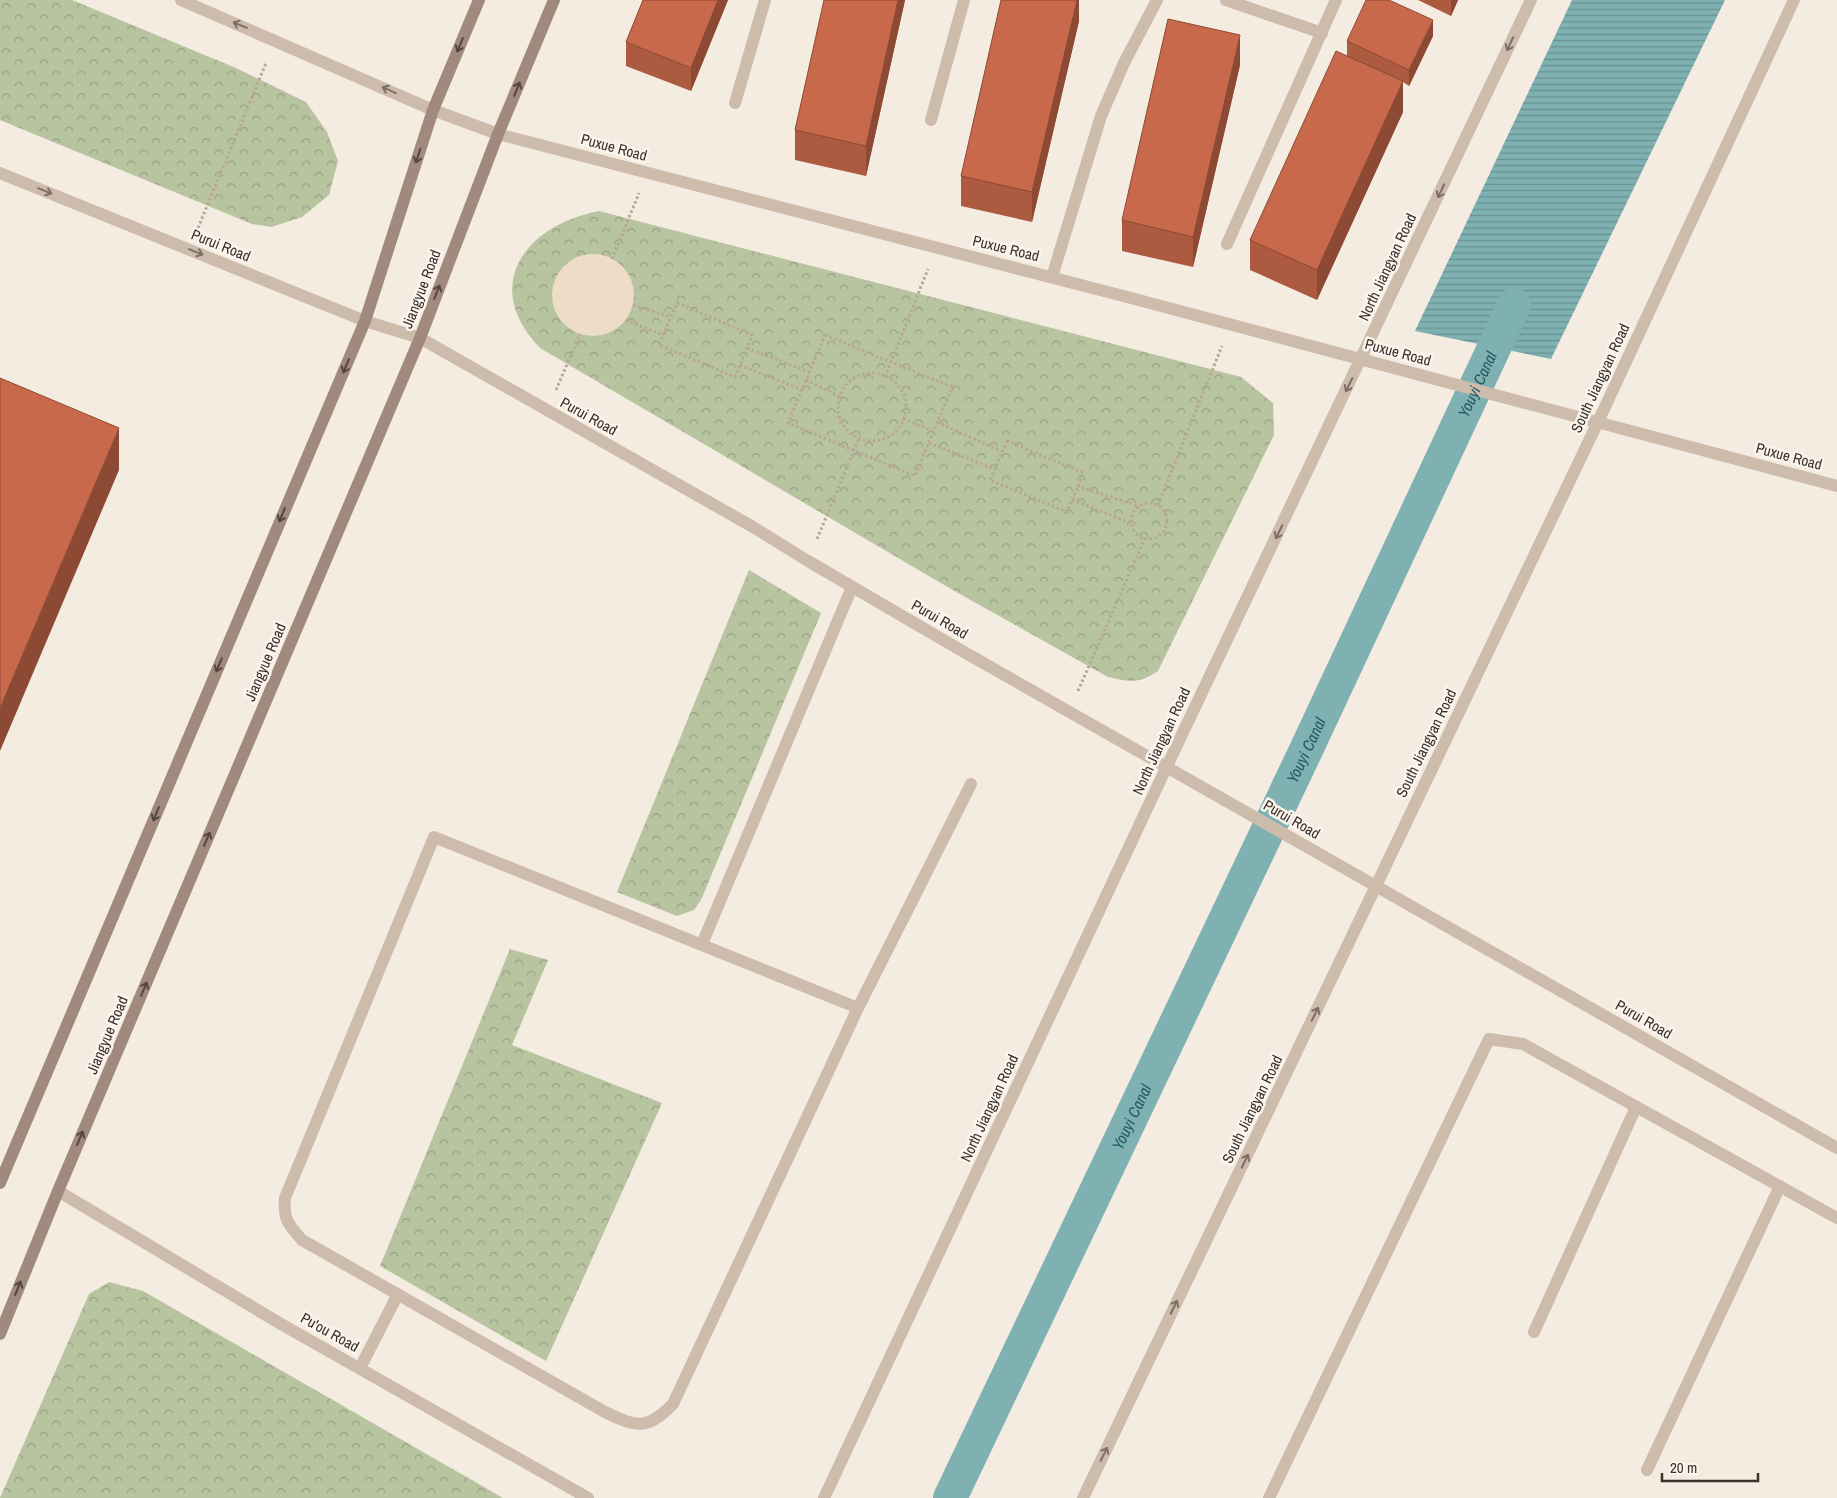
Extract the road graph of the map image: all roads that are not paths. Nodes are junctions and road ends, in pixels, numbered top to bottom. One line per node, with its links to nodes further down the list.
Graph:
1 (181, 0): 13 (street, Puxue Road, one-way to 1)
2 (479, 0): 13 (street, one-way to 13)
3 (554, 0): 15 (street, Jiangyue Road, one-way to 3)
4 (765, 0): 12 (street)
5 (964, 0): 14 (street)
6 (1157, 0): 18 (street)
7 (1226, 0): 11 (street)
8 (1336, 0): 11 (street)
9 (1531, 0): 21 (street, North Jiangyan Road, one-way to 21)
10 (1794, 0): 22 (street, South Jiangyan Road)
11 (1322, 32): 17 (street)
12 (735, 103)
13 (434, 110): 15 (street, Puxue Road); 19 (street, one-way to 19)
14 (931, 120)
15 (498, 134): 18 (street, Puxue Road); 20 (street, Jiangyue Road, one-way to 15)
16 (0, 173): 19 (street, Purui Road, one-way to 19)
17 (1227, 244)
18 (1052, 277): 21 (street, Puxue Road)
19 (365, 321): 20 (street, Purui Road); 32 (street, one-way to 32)
20 (420, 338): 24 (street, Purui Road); 34 (street, Jiangyue Road, one-way to 20)
21 (1362, 359): 22 (street, Puxue Road); 25 (street, North Jiangyan Road, one-way to 25)
22 (1598, 422): 23 (street, Puxue Road); 27 (street, South Jiangyan Road)
23 (1837, 486)
24 (852, 587): 25 (street, Purui Road); 28 (street)
25 (1167, 766): 27 (street, Purui Road); 42 (street, North Jiangyan Road)
26 (971, 784): 29 (street)
27 (1376, 886): 31 (street, Purui Road); 43 (street, South Jiangyan Road, one-way to 27)
28 (702, 944): 29 (street); 36 (street)
29 (858, 1008): 36 (street)
30 (1636, 1108): 33 (street); 37 (street); 44 (street)
31 (1837, 1148)
32 (0, 1183)
33 (1780, 1186): 35 (street); 40 (street)
34 (58, 1191): 38 (street, Jiangyue Road, one-way to 34); 39 (street, Pu'ou Road)
35 (1837, 1218)
36 (398, 1294): 39 (street)
37 (1534, 1332)
38 (0, 1334)
39 (360, 1368): 41 (street, Pu'ou Road)
40 (1647, 1470)
41 (588, 1498)
42 (824, 1498)
43 (1083, 1498)
44 (1269, 1498)

